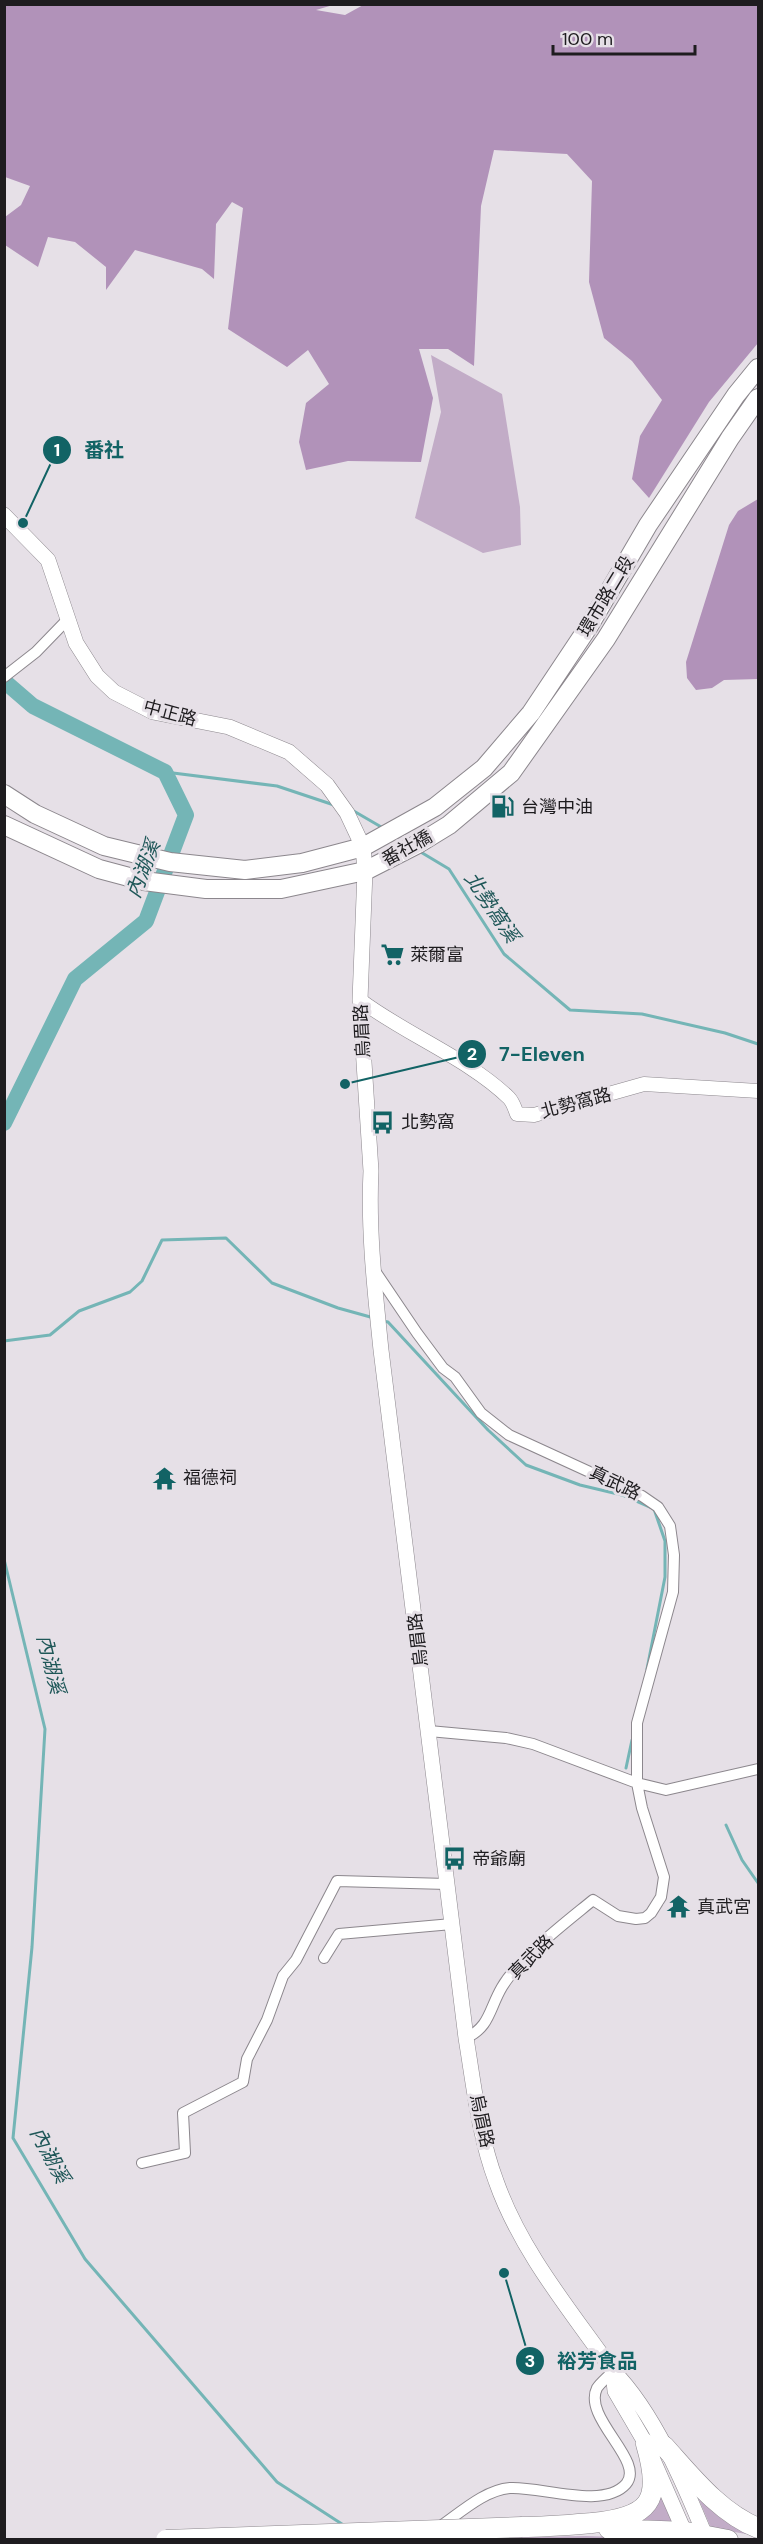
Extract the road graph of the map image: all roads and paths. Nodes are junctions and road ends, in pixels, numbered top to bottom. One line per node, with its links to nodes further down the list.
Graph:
1 (759, 368): 7 (main road, 環市路二段)
2 (759, 398): 9 (main road, 環市路二段)
3 (4, 515): 4 (main road, 中正路)
4 (68, 619): 5 (street); 10 (main road, 中正路)
5 (4, 677)
6 (4, 794): 10 (main road)
7 (435, 807): 10 (main road, 番社橋)
8 (4, 825): 11 (main road)
9 (449, 825): 11 (main road, 番社橋)
10 (363, 847): 11 (main road, 中正路)
11 (365, 871): 12 (main road, 烏眉路)
12 (360, 1000): 13 (street, 北勢窩路); 14 (main road, 烏眉路)
13 (759, 1091)
14 (373, 1268): 15 (main road, 烏眉路); 17 (street, 真武路)
15 (429, 1731): 17 (street); 18 (main road, 烏眉路)
16 (759, 1769): 17 (street)
17 (637, 1783): 21 (street, 真武路)
18 (447, 1884): 19 (main road, 烏眉路); 22 (street)
19 (452, 1924): 20 (street); 21 (main road, 烏眉路)
20 (324, 1958)
21 (466, 2038): 23 (main road, 烏眉路)
22 (142, 2163)
23 (613, 2371): 24 (main road, 烏眉路); 29 (street)
24 (655, 2445): 25 (highway); 26 (highway); 27 (main road, 烏眉路)
25 (561, 2527): 27 (highway); 28 (highway, bridge)
26 (759, 2528)
27 (696, 2537): 30 (highway)
28 (166, 2540)
29 (428, 2540)
30 (728, 2540)

